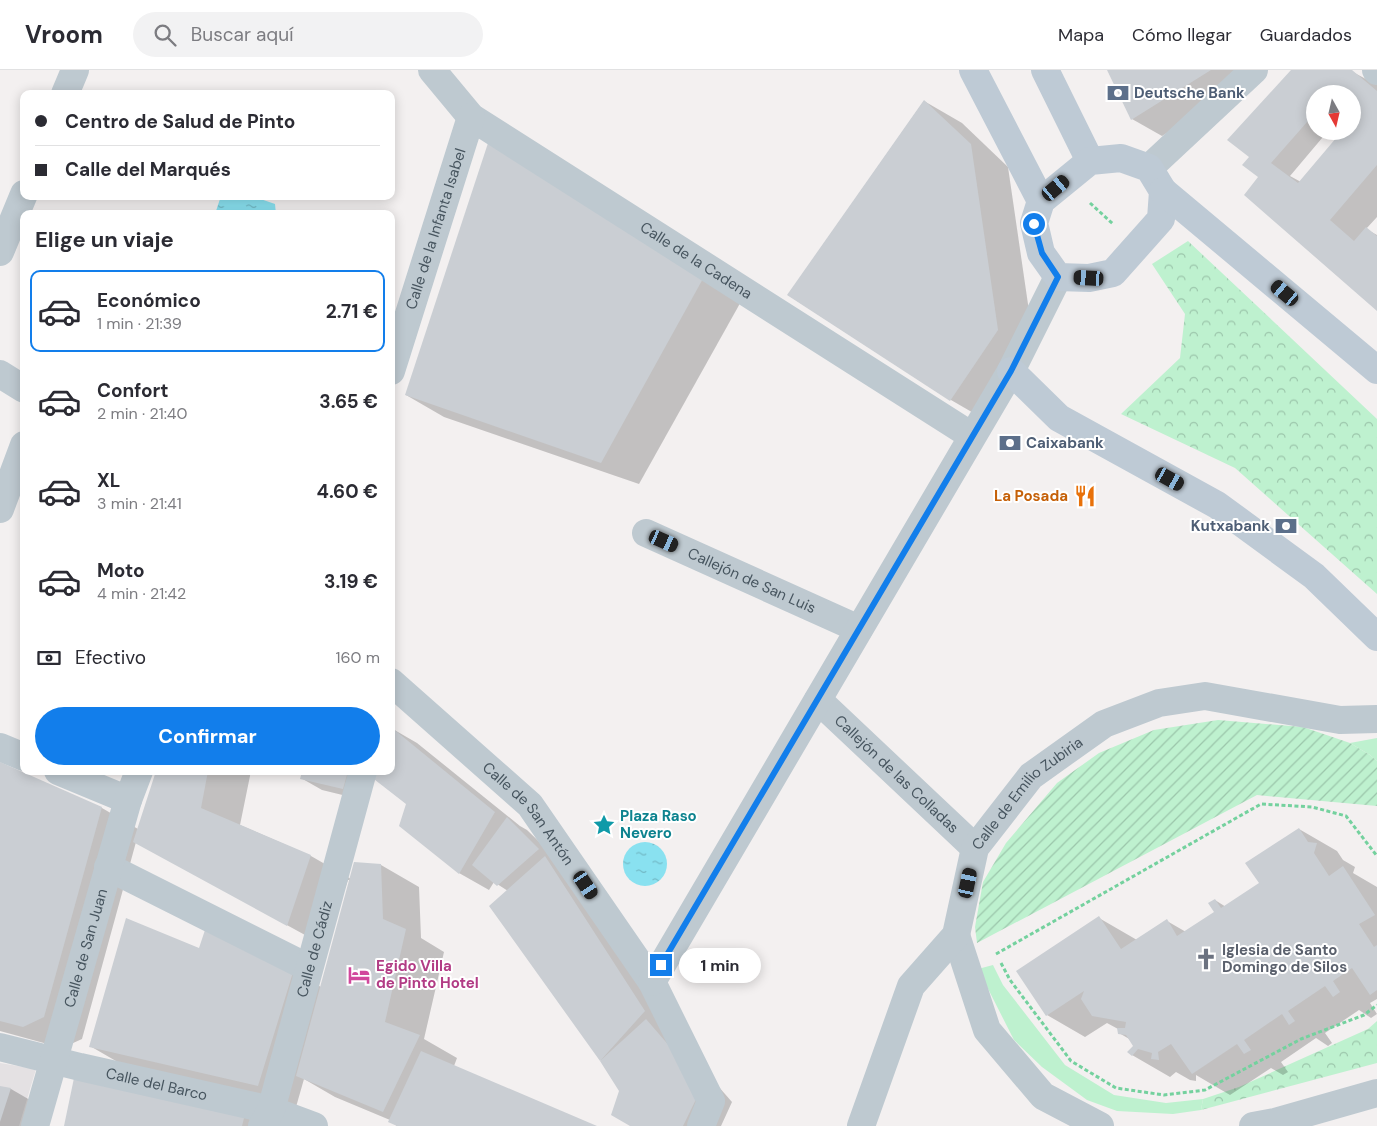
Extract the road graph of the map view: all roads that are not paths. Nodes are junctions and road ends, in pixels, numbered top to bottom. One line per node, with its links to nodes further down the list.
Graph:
1 (75, 70): 6 (street)
2 (432, 70): 7 (street, Calle de la Cadena)
3 (973, 70): 12 (street)
4 (1045, 70): 8 (street)
5 (1254, 70): 9 (street)
6 (67, 90)
7 (471, 117): 15 (street, Calle de la Infanta Isabel); 20 (street, Calle de la Cadena)
8 (1090, 161): 9 (street); 12 (street)
9 (1149, 168): 10 (street)
10 (1163, 191): 14 (street); 16 (street)
11 (22, 200): 13 (street)
12 (1041, 200): 14 (street)
13 (0, 252)
14 (1058, 277): 17 (street)
15 (395, 358)
16 (1377, 369)
17 (1011, 371): 20 (street); 25 (street)
18 (0, 374): 19 (street)
19 (20, 386)
20 (972, 436): 24 (street)
21 (20, 456): 22 (street)
22 (0, 510)
23 (646, 533): 24 (street, Callejón de San Luis)
24 (859, 629): 27 (street)
25 (1377, 637)
26 (395, 686): 39 (street, Calle de San Antón)
27 (818, 700): 35 (street, Callejón de las Colladas); 39 (street)
28 (1377, 719): 35 (street, Calle de Emilio Zubiria)
29 (0, 747): 30 (street)
30 (20, 755)
31 (68, 775): 34 (street)
32 (137, 775): 34 (street, Calle de San Juan)
33 (362, 775): 38 (street, Calle de Cádiz)
34 (128, 800): 36 (street, Calle de San Juan)
35 (975, 848): 37 (street, Calle de Emilio Zubiria)
36 (108, 867): 38 (street); 41 (street, Calle de San Juan)
37 (956, 935): 47 (street, Calle de Emilio Zubiria); 48 (street)
38 (310, 968): 44 (street, Calle de Cádiz)
39 (652, 982): 43 (street, Calle de San Antón)
40 (0, 1047): 41 (street, Calle del Barco)
41 (54, 1060): 44 (street, Calle del Barco); 45 (street, Calle de San Juan)
42 (1377, 1093): 49 (street)
43 (706, 1114)
44 (266, 1118): 46 (street, Calle del Barco)
45 (35, 1126)
46 (314, 1126)
47 (861, 1126)
48 (1100, 1126)
49 (1253, 1126)

